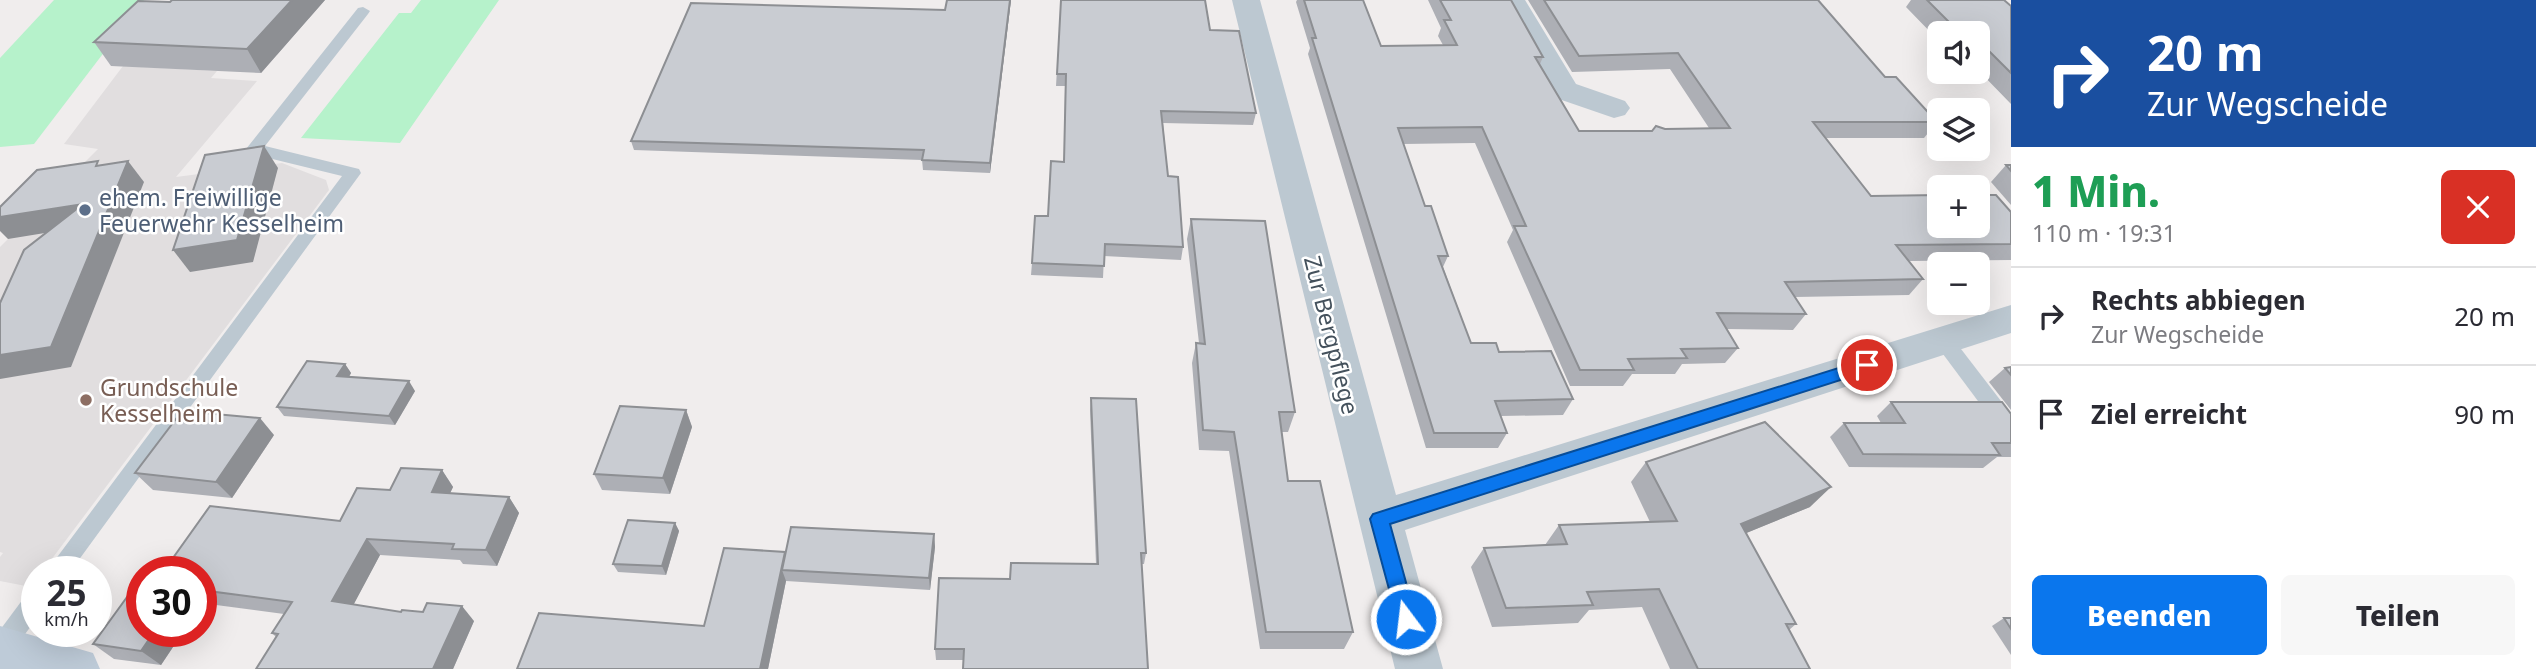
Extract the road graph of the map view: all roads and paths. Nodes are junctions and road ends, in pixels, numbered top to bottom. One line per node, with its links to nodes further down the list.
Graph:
1 (1247, 0): 8 (street, Zur Bergpflege)
2 (1511, 0): 4 (street)
3 (363, 11): 9 (lane)
4 (1614, 108)
5 (2011, 319): 6 (street)
6 (1944, 341): 7 (lane); 8 (street)
7 (2011, 430)
8 (1380, 519): 13 (street, Zur Bergpflege)
9 (69, 556)
10 (21, 621): 11 (lane)
11 (0, 649): 12 (street)
12 (76, 669)
13 (1419, 669)

